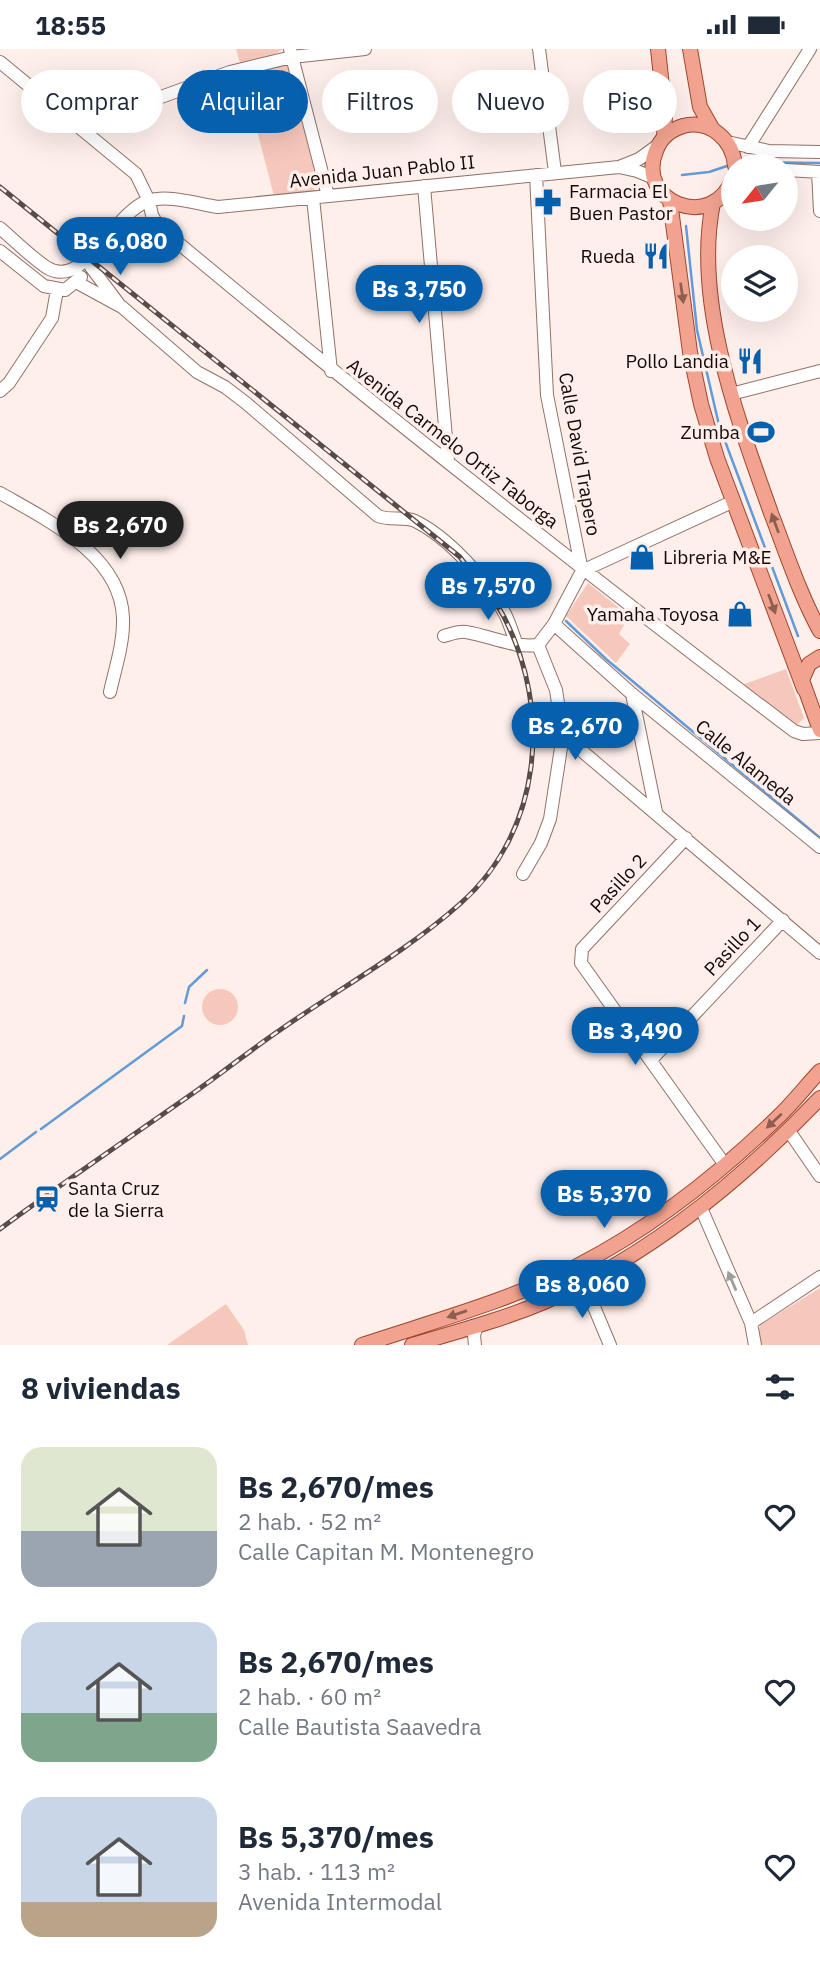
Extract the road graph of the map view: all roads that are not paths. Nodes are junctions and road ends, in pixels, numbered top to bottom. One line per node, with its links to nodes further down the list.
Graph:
1 (365, 49): 6 (street)
2 (539, 49): 19 (street)
3 (658, 49): 12 (main road)
4 (810, 49): 14 (street)
5 (693, 52): 10 (main road)
6 (291, 53): 9 (street); 24 (street)
7 (0, 62): 8 (street, Avenida Carmelo Ortiz Taborga)
8 (21, 79)
9 (163, 96)
10 (713, 130): 12 (main road); 13 (main road)
11 (88, 133): 28 (street, Avenida Carmelo Ortiz Taborga)
12 (661, 141): 17 (street, Avenida Juan Pablo II); 22 (main road)
13 (727, 142): 14 (street); 16 (main road)
14 (748, 147): 15 (street)
15 (820, 152)
16 (732, 154)
17 (619, 167): 19 (street, Avenida Juan Pablo II); 22 (street, Avenida Juan Pablo II)
18 (798, 171): 20 (street)
19 (555, 172): 21 (street, Avenida Juan Pablo II)
20 (819, 172): 30 (street)
21 (536, 175): 23 (street, Avenida Juan Pablo II); 44 (street, Calle David Trapero)
22 (654, 179): 27 (main road)
23 (424, 186): 24 (street, Avenida Juan Pablo II); 41 (street)
24 (328, 196): 26 (street, Avenida Juan Pablo II)
25 (721, 197): 29 (main road)
26 (313, 198): 28 (street, Avenida Juan Pablo II); 38 (street)
27 (670, 201): 29 (main road); 43 (main road, one-way to 43)
28 (143, 203): 31 (street); 33 (street); 38 (street, Avenida Carmelo Ortiz Taborga)
29 (713, 203): 40 (main road)
30 (820, 211)
31 (0, 228)
32 (0, 251): 35 (street)
33 (91, 267): 34 (street); 36 (street)
34 (76, 282): 35 (street); 36 (street)
35 (57, 290): 39 (street)
36 (122, 307): 48 (street)
37 (820, 370): 40 (street)
38 (331, 371): 41 (street, Avenida Carmelo Ortiz Taborga)
39 (0, 391)
40 (732, 394): 46 (main road, one-way to 40)
41 (447, 461): 44 (street, Avenida Carmelo Ortiz Taborga)
42 (0, 493): 52 (street)
43 (734, 501): 44 (street); 51 (main road, one-way to 51)
44 (582, 571): 45 (street); 55 (street, Avenida Carmelo Ortiz Taborga)
45 (554, 624): 49 (street); 53 (street, Calle Alameda)
46 (820, 631)
47 (444, 636): 48 (street)
48 (517, 645): 49 (street)
49 (538, 645): 56 (street)
50 (820, 657): 51 (main road)
51 (804, 689): 54 (main road)
52 (110, 692)
53 (632, 694): 57 (street); 59 (street, Calle Alameda)
54 (817, 718): 55 (main road)
55 (820, 731)
56 (563, 735): 57 (street); 60 (street)
57 (656, 812): 58 (street)
58 (686, 838): 61 (street); 63 (street, Pasillo 2)
59 (820, 847)
60 (523, 874)
61 (783, 920): 62 (street); 63 (street, Pasillo 1)
62 (820, 953)
63 (651, 1060): 67 (street)
64 (820, 1071): 67 (main road, one-way to 67)
65 (820, 1098): 66 (main road)
66 (789, 1131): 68 (street); 69 (main road)
67 (725, 1165): 70 (main road)
68 (820, 1176)
69 (701, 1208): 71 (main road); 74 (street, one-way to 69)
70 (638, 1231): 71 (main road); 77 (main road, one-way to 77)
71 (648, 1246): 73 (main road)
72 (820, 1277): 74 (street)
73 (584, 1283): 75 (main road); 81 (street)
74 (751, 1323): 82 (street)
75 (477, 1326): 76 (main road); 80 (street)
76 (459, 1331): 78 (main road); 79 (street)
77 (362, 1345)
78 (412, 1345)
79 (467, 1345)
80 (475, 1345)
81 (610, 1345)
82 (755, 1345)

